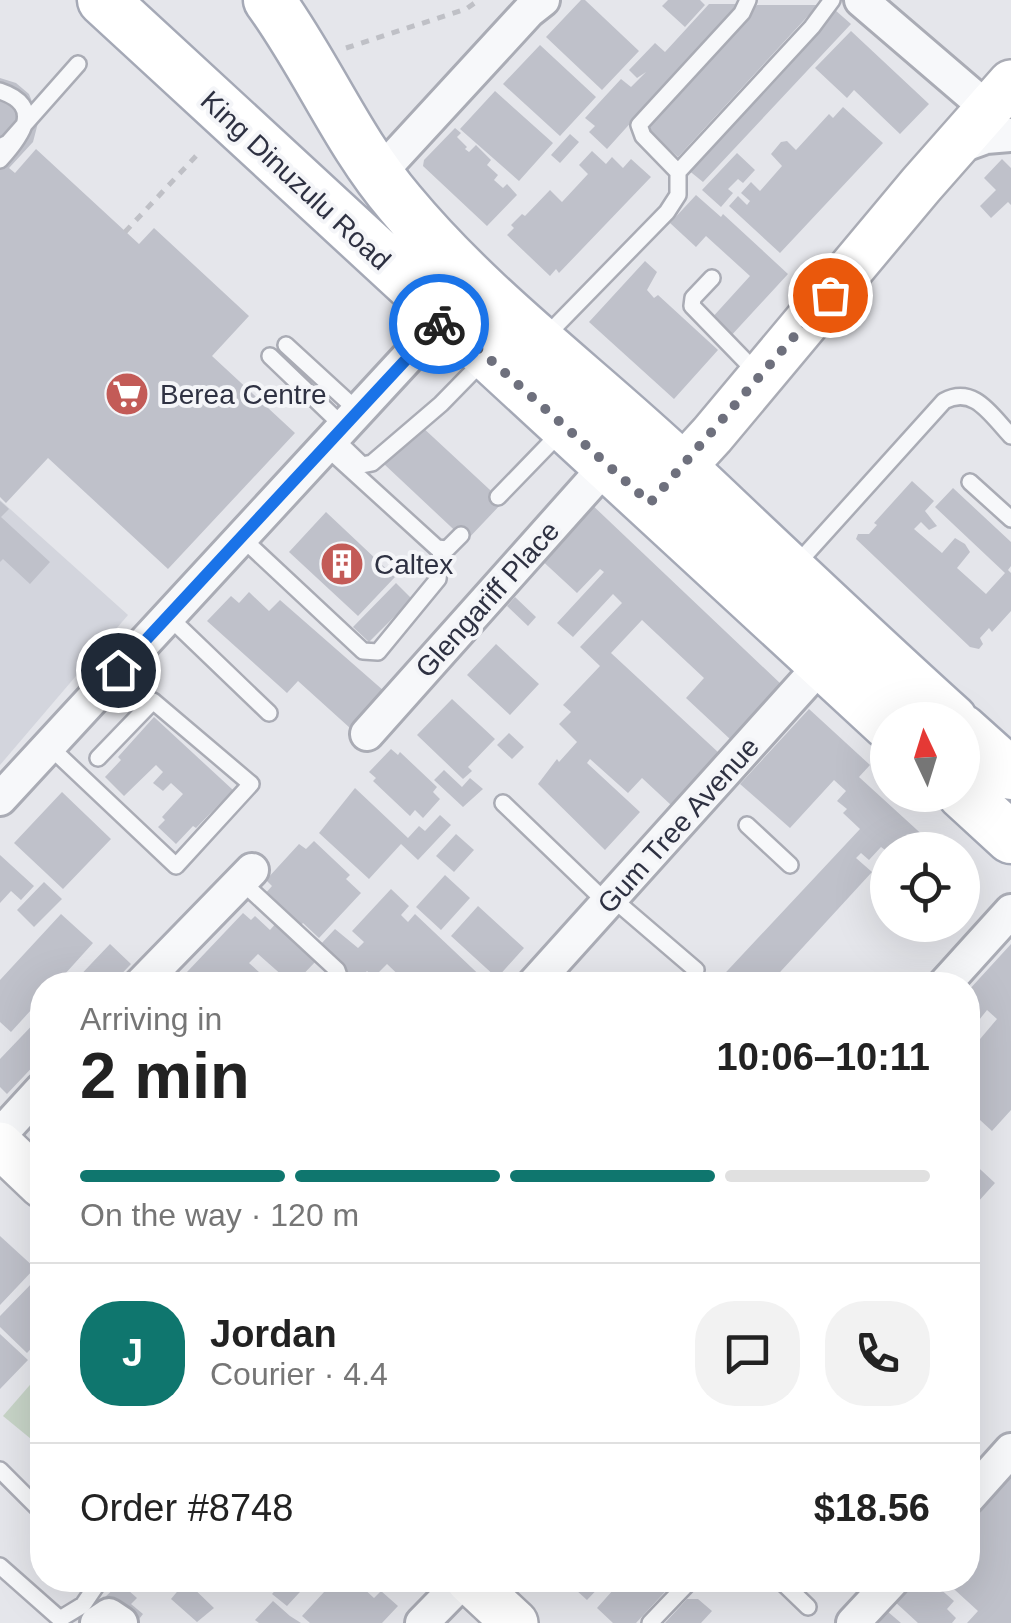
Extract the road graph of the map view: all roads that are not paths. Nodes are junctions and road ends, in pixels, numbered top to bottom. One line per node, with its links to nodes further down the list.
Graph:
1 (103, 0): 15 (main road, King Dinuzulu Road)
2 (269, 0): 13 (main road, King Dinuzulu Road)
3 (543, 0): 13 (street)
4 (748, 0): 12 (lane)
5 (832, 0): 12 (lane)
6 (861, 0): 9 (street)
7 (78, 64): 10 (lane)
8 (0, 91): 11 (lane)
9 (1003, 109): 20 (street)
10 (0, 147)
11 (0, 160)
12 (678, 172): 16 (lane)
13 (378, 176): 16 (main road, King Dinuzulu Road)
14 (712, 278): 20 (lane)
15 (444, 318): 19 (main road, King Dinuzulu Road); 22 (street)
16 (540, 342): 26 (main road, King Dinuzulu Road)
17 (286, 345): 22 (lane)
18 (270, 356): 22 (lane)
19 (488, 357): 21 (main road, King Dinuzulu Road); 22 (lane)
20 (761, 377): 26 (street)
21 (566, 427): 24 (main road, King Dinuzulu Road); 27 (lane)
22 (340, 430): 30 (street); 31 (lane)
23 (1011, 436): 32 (lane)
24 (607, 464): 26 (main road, King Dinuzulu Road); 38 (street, Glengariff Place)
25 (970, 482): 28 (lane)
26 (666, 485): 32 (main road, King Dinuzulu Road); 34 (main road, King Dinuzulu Road)
27 (498, 497)
28 (1011, 519)
29 (461, 536): 31 (lane)
30 (240, 537): 31 (lane); 33 (street)
31 (442, 550)
32 (790, 571): 35 (main road, King Dinuzulu Road)
33 (168, 616): 37 (lane); 39 (street)
34 (822, 664): 36 (main road, King Dinuzulu Road); 50 (street, Gum Tree Avenue)
35 (932, 702)
36 (870, 708)
37 (270, 714)
38 (367, 734)
39 (48, 746): 41 (lane); 43 (street)
40 (980, 746): 42 (main road)
41 (98, 758)
42 (1011, 774)
43 (0, 799)
44 (503, 802): 50 (lane)
45 (980, 810): 47 (main road)
46 (747, 825): 48 (lane)
47 (1011, 838)
48 (790, 865)
49 (246, 875): 53 (street); 54 (lane)
50 (609, 900): 52 (lane); 55 (street, Gum Tree Avenue)
51 (1011, 911): 56 (street)
52 (696, 970)
53 (161, 972)
54 (338, 972)
55 (545, 972)
56 (956, 972)
57 (30, 1102): 58 (street)
58 (0, 1135)
59 (0, 1145): 60 (street)
60 (30, 1173)
61 (1011, 1450): 63 (street)
62 (0, 1470): 64 (lane)
63 (980, 1485)
64 (30, 1500)
65 (0, 1566): 66 (lane)
66 (92, 1592)
67 (454, 1592): 75 (street)
68 (480, 1592): 76 (street)
69 (680, 1592): 77 (lane)
70 (792, 1592): 72 (lane)
71 (882, 1592): 78 (street)
72 (808, 1607)
73 (96, 1623): 74 (street)
74 (121, 1623)
75 (422, 1623)
76 (515, 1623)
77 (650, 1623)
78 (853, 1623)

